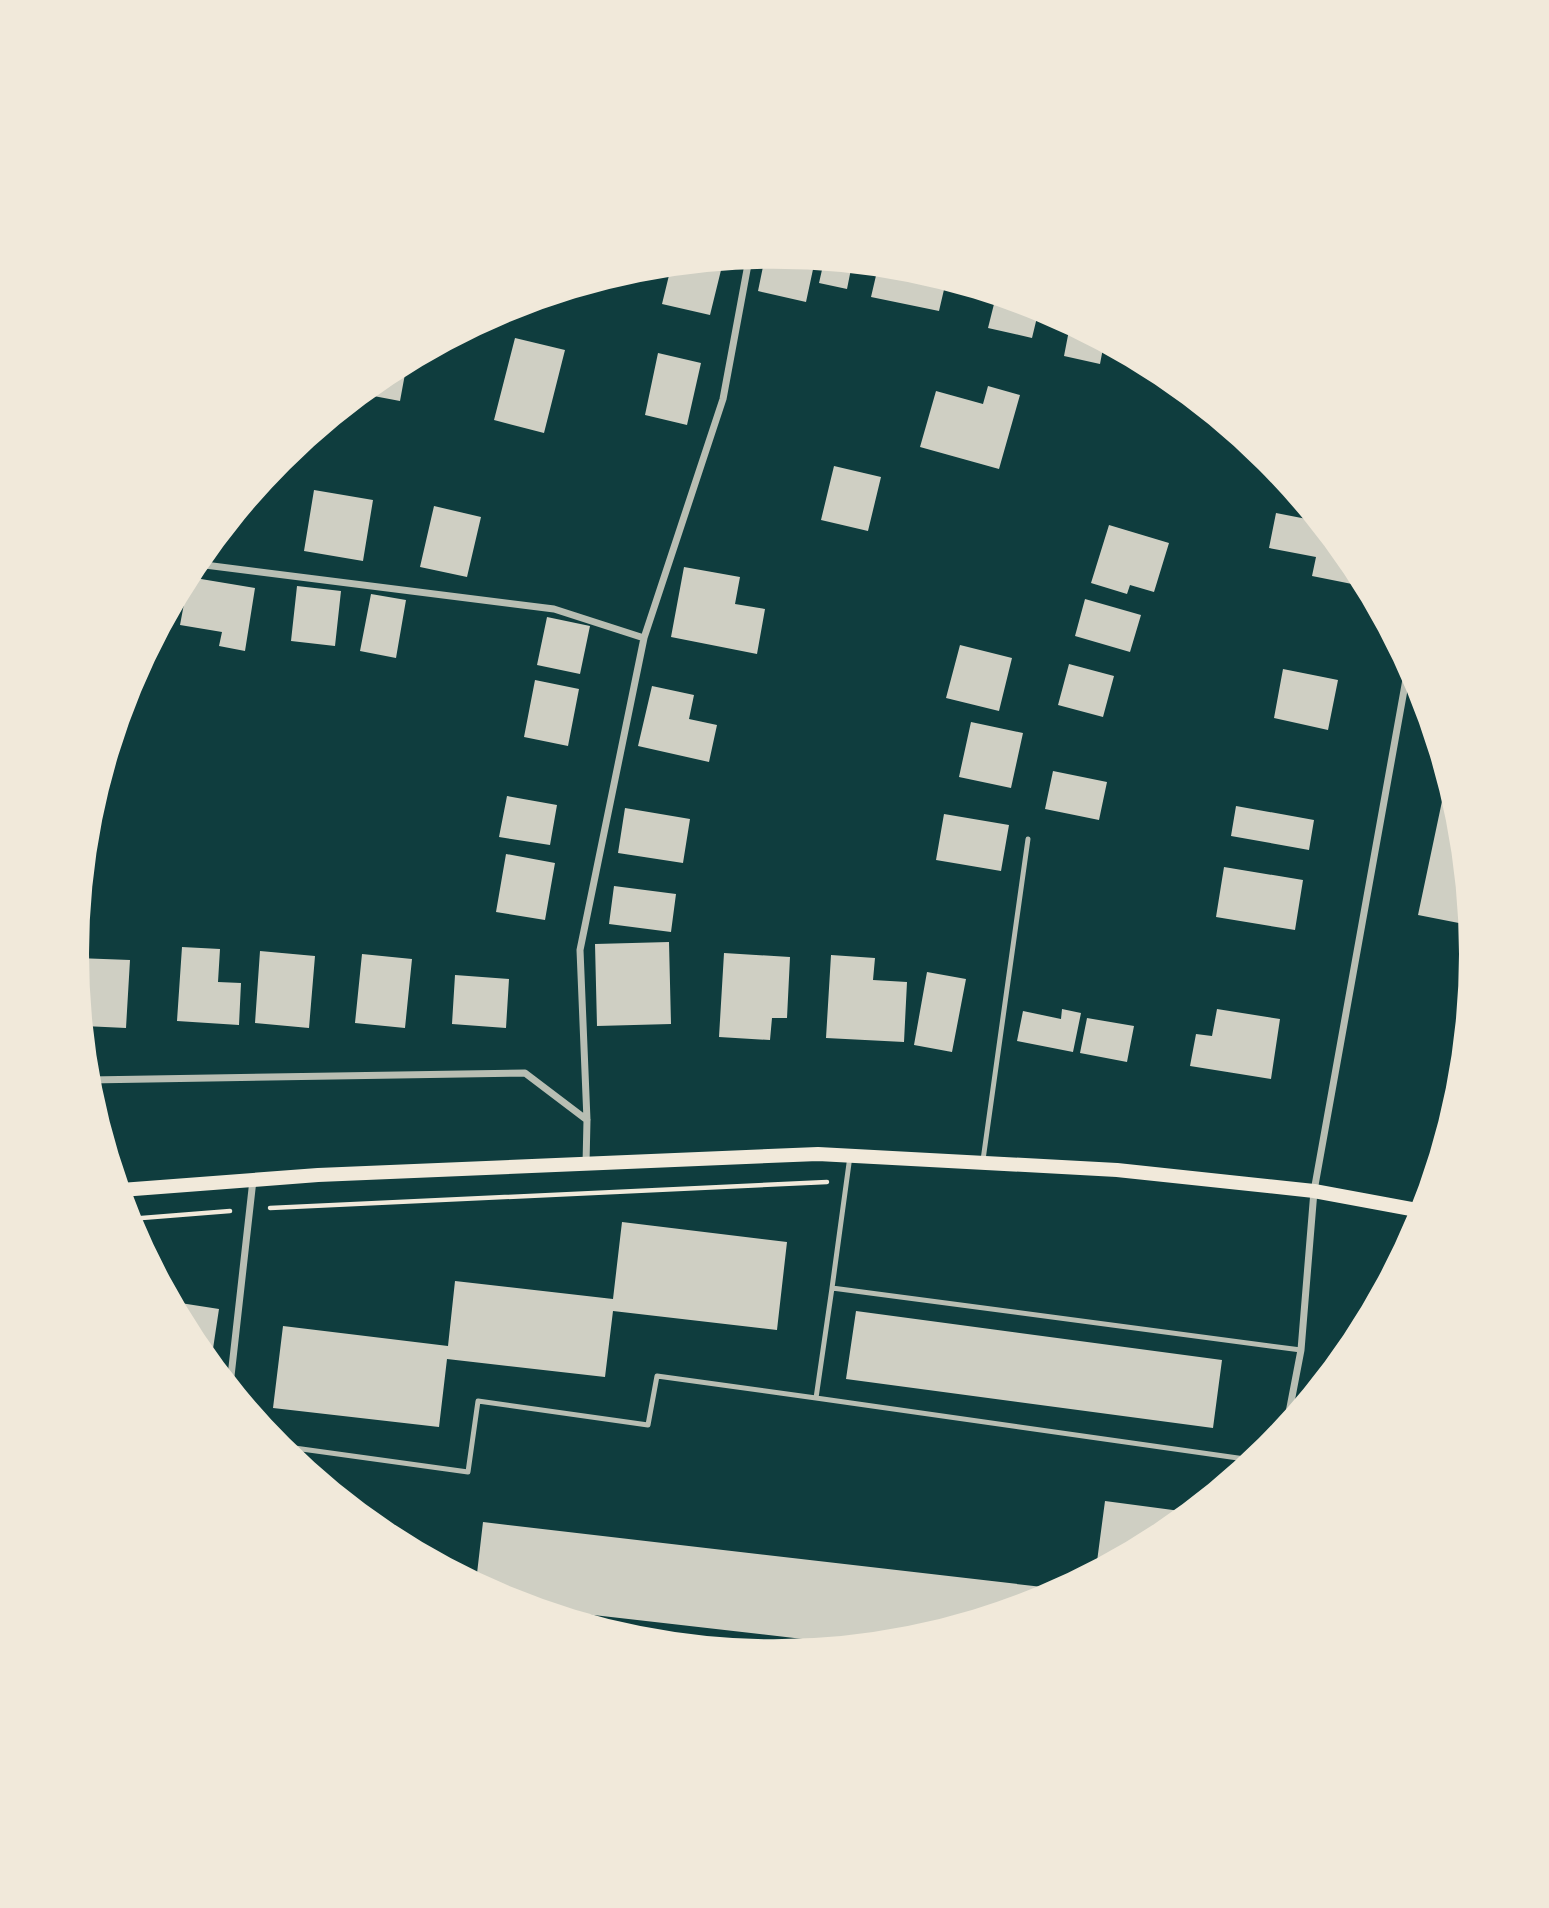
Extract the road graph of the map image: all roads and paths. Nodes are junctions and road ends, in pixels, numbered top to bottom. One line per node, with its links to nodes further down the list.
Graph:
1 (747, 270): 3 (street)
2 (210, 566): 3 (street)
3 (644, 638): 7 (street)
4 (1405, 685): 14 (street)
5 (1028, 839): 9 (lane)
6 (101, 1080): 7 (street)
7 (587, 1120): 10 (street)
8 (850, 1156): 9 (main road); 10 (main road); 12 (lane)
9 (983, 1163): 14 (main road)
10 (586, 1164): 11 (main road)
11 (253, 1180): 13 (main road); 15 (street)
12 (846, 1183): 15 (path); 18 (lane)
13 (131, 1189)
14 (1314, 1191): 16 (main road); 19 (street)
15 (250, 1209): 17 (path); 20 (street)
16 (1411, 1209)
17 (142, 1218)
18 (832, 1288): 19 (lane); 21 (lane)
19 (1301, 1350): 22 (street)
20 (232, 1372)
21 (816, 1398): 23 (lane); 24 (lane)
22 (1290, 1406)
23 (301, 1449)
24 (1238, 1458)

